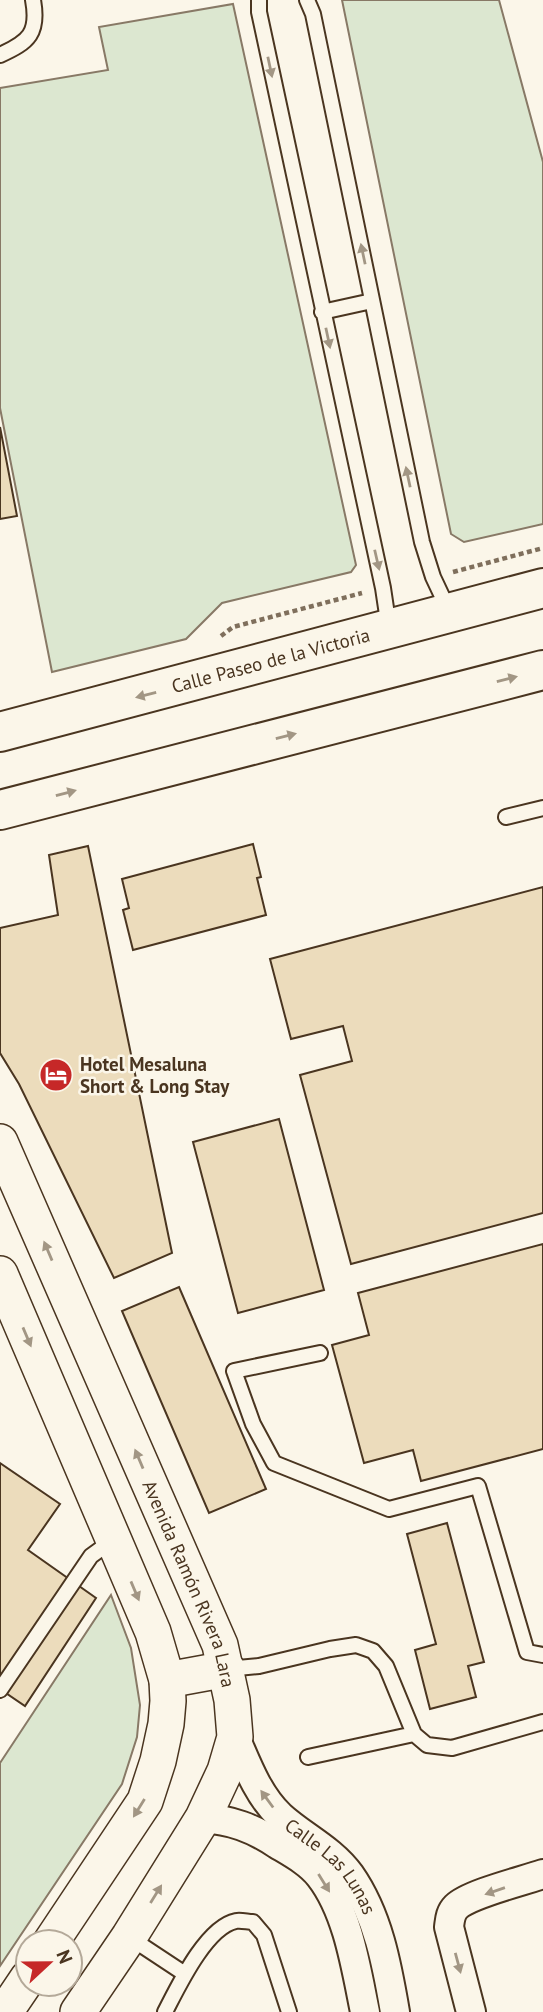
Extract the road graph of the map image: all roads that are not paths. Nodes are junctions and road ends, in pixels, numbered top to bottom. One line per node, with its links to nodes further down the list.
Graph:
1 (33, 0): 4 (lane)
2 (259, 0): 6 (lane, one-way to 6)
3 (307, 0): 5 (lane, one-way to 3)
4 (0, 55)
5 (372, 300): 6 (lane); 8 (lane, one-way to 5)
6 (322, 312): 9 (lane, one-way to 9)
7 (543, 588): 8 (main road, Calle Paseo de la Victoria)
8 (450, 612): 9 (main road, Calle Paseo de la Victoria)
9 (389, 628): 11 (main road, Calle Paseo de la Victoria, one-way to 11)
10 (543, 670): 13 (main road, one-way to 10)
11 (0, 732)
12 (543, 808): 14 (lane)
13 (0, 810)
14 (506, 817)
15 (0, 1142): 20 (street, Avenida Ramón Rivera Lara, one-way to 15)
16 (0, 1274): 18 (street, one-way to 18)
17 (320, 1353): 19 (lane)
18 (113, 1540): 21 (street, one-way to 21); 22 (lane)
19 (543, 1655)
20 (227, 1669): 21 (street); 24 (lane); 25 (street, Avenida Ramón Rivera Lara)
21 (167, 1680): 29 (street, one-way to 29)
22 (0, 1690)
23 (543, 1722): 24 (lane)
24 (414, 1734): 26 (lane)
25 (235, 1737): 27 (street, Avenida Ramón Rivera Lara); 36 (street, Calle Las Lunas, one-way to 25)
26 (308, 1757)
27 (203, 1818): 30 (street, Avenida Ramón Rivera Lara, one-way to 27); 35 (street, Calle Las Lunas, one-way to 35)
28 (543, 1874): 37 (street, one-way to 37)
29 (60, 1928)
30 (129, 1937): 31 (lane); 32 (street, Avenida Ramón Rivera Lara)
31 (185, 1974): 33 (lane); 34 (lane)
32 (78, 2012)
33 (165, 2012)
34 (289, 2012)
35 (365, 2012)
36 (395, 2012)
37 (471, 2012)

